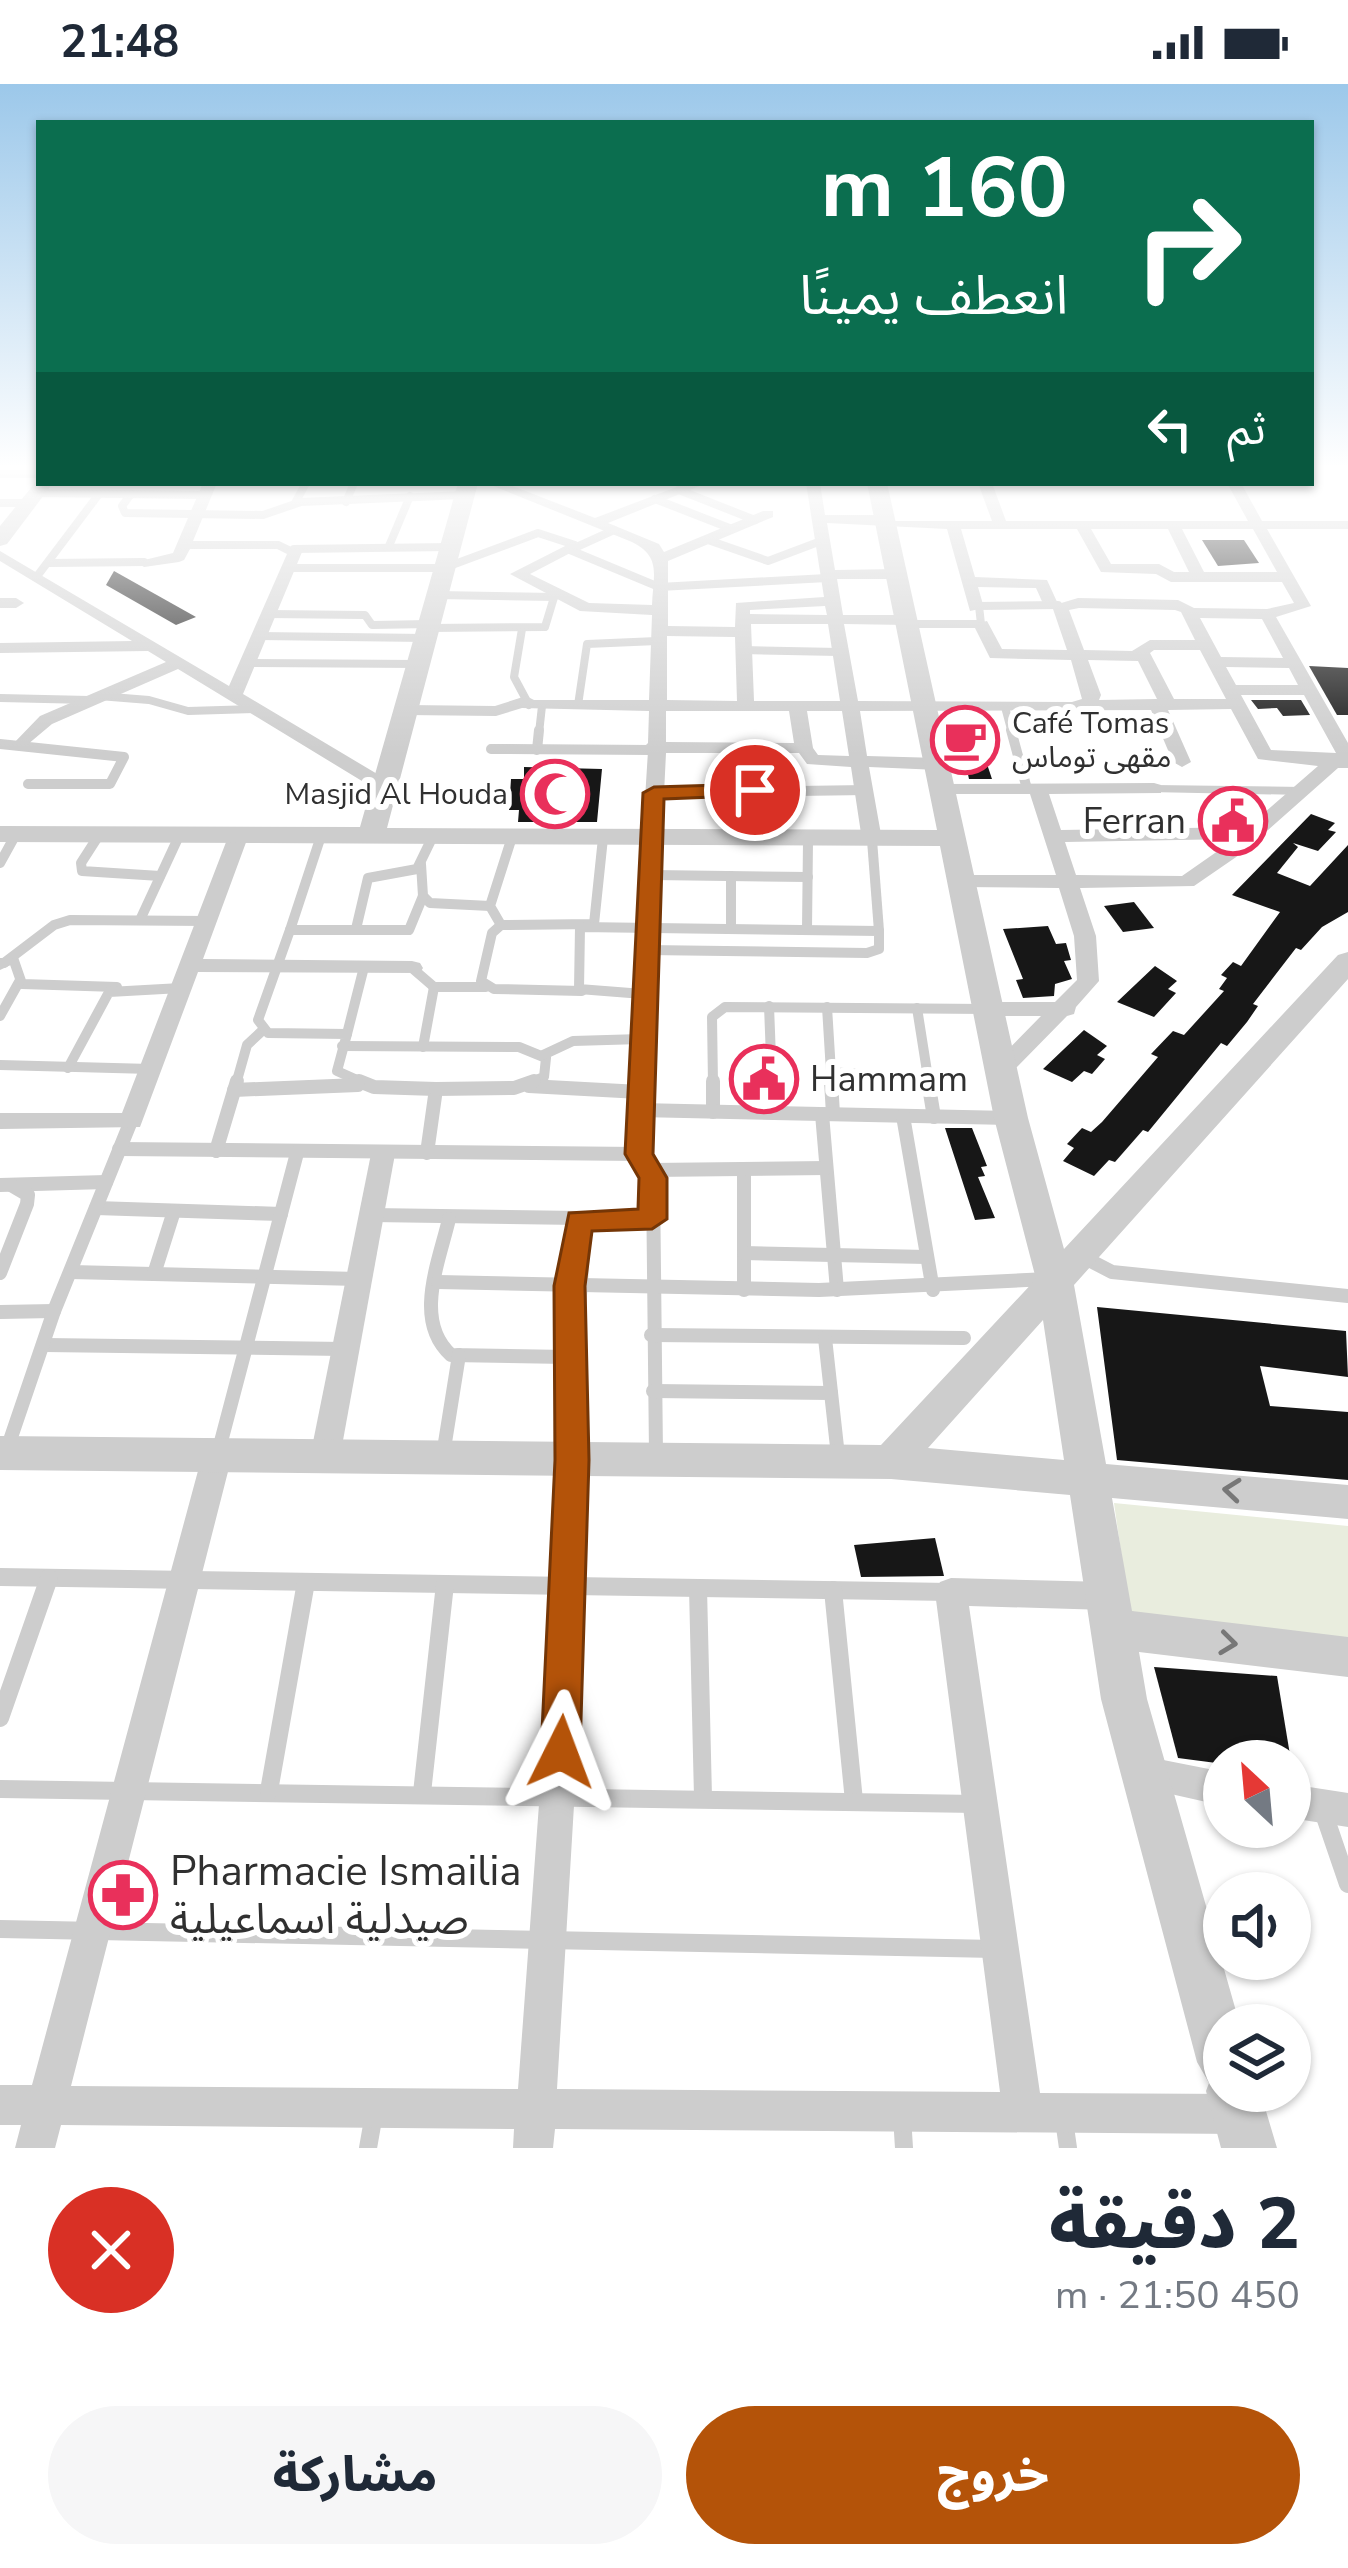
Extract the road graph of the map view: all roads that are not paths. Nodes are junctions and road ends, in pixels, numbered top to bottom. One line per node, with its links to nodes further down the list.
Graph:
1 (24, 562): 18 (street)
2 (48, 562): 18 (lane)
3 (139, 562): 18 (lane)
4 (290, 562): 17 (street)
5 (379, 562): 17 (lane)
6 (446, 562): 26 (street)
7 (538, 562): 27 (street)
8 (607, 562): 25 (lane)
9 (662, 562): 25 (street)
10 (764, 562): 22 (lane)
11 (825, 562): 20 (street)
12 (896, 562): 19 (street)
13 (964, 562): 24 (street)
14 (1099, 562): 21 (street)
15 (1191, 562): 21 (street)
16 (1282, 562): 23 (street)
17 (289, 568): 31 (street)
18 (43, 569): 40 (street)
19 (898, 574): 20 (street); 34 (street)
20 (827, 577): 22 (lane); 29 (street)
21 (1198, 577): 23 (street)
22 (742, 578): 25 (lane)
23 (1290, 578): 32 (street)
24 (969, 582): 28 (street); 33 (street)
25 (659, 587): 35 (street)
26 (437, 595): 27 (lane); 37 (street)
27 (555, 596): 35 (street); 36 (lane)
28 (1058, 605): 30 (street); 33 (lane); 45 (street)
29 (832, 610): 34 (street); 38 (street); 42 (street)
30 (1189, 613): 32 (street); 43 (street)
31 (269, 614): 37 (lane); 39 (street)
32 (1267, 614): 48 (street)
33 (979, 616): 34 (lane); 45 (street)
34 (908, 622): 63 (street)
35 (658, 627): 38 (street); 56 (street); 58 (lane)
36 (522, 629): 37 (lane); 55 (lane)
37 (428, 630): 39 (lane); 49 (street)
38 (742, 634): 42 (lane); 59 (street)
39 (259, 636): 47 (street)
40 (152, 646): 41 (street); 46 (street)
41 (0, 648)
42 (839, 652): 61 (street)
43 (1210, 653): 44 (street); 48 (street); 52 (street)
44 (1143, 655): 45 (street); 57 (street)
45 (1077, 656): 62 (street)
46 (178, 663): 51 (street); 54 (street)
47 (247, 663): 49 (lane); 51 (street)
48 (1294, 663): 50 (street)
49 (419, 664): 66 (street)
50 (1310, 690): 52 (street); 73 (street)
51 (232, 696): 65 (street)
52 (1233, 697): 57 (street); 73 (street)
53 (0, 698): 54 (lane)
54 (93, 698): 65 (lane); 68 (street)
55 (532, 704): 58 (street); 66 (street); 71 (lane)
56 (655, 704): 58 (street); 59 (street); 72 (street)
57 (1162, 704): 62 (street); 74 (street)
58 (578, 705)
59 (746, 705): 60 (street)
60 (797, 705): 61 (street); 69 (street)
61 (848, 705): 63 (street); 75 (street)
62 (1084, 705): 64 (street)
63 (926, 706): 64 (street); 76 (street)
64 (1005, 707): 79 (lane)
65 (254, 709): 78 (street)
66 (407, 710): 78 (street)
67 (0, 744): 68 (lane)
68 (21, 746): 77 (lane)
69 (804, 748): 72 (street); 75 (street)
70 (491, 749): 71 (lane)
71 (537, 749): 72 (lane)
72 (653, 749): 83 (street)
73 (1344, 756): 82 (street)
74 (1181, 761)
75 (863, 764): 76 (street); 81 (street)
76 (941, 776): 79 (street); 96 (street)
77 (28, 784)
78 (387, 788): 89 (street)
79 (1032, 789): 80 (street); 91 (street)
80 (1154, 789): 82 (street)
81 (867, 790): 83 (lane); 97 (street)
82 (1304, 791): 84 (street)
83 (654, 793): 95 (street)
84 (1254, 833): 91 (street); 106 (street)
85 (8, 834): 86 (street); 99 (lane)
86 (99, 835): 87 (street); 102 (lane)
87 (179, 836): 92 (street); 102 (lane)
88 (321, 836): 89 (street); 92 (street); 117 (lane)
89 (371, 836): 90 (street)
90 (433, 836): 93 (street); 100 (lane)
91 (1052, 836): 106 (street)
92 (238, 837): 110 (street)
93 (512, 837): 94 (street); 108 (lane)
94 (603, 838): 95 (street); 111 (lane)
95 (655, 838): 98 (street); 101 (street)
96 (953, 838): 97 (street); 105 (street)
97 (872, 840): 98 (street); 118 (lane)
98 (808, 841): 104 (lane)
99 (0, 863)
100 (421, 864): 107 (lane); 116 (lane)
101 (653, 874): 103 (lane); 113 (street)
102 (160, 876): 109 (lane)
103 (731, 876): 104 (lane); 114 (lane)
104 (808, 877): 115 (lane)
105 (962, 881): 106 (street); 136 (street)
106 (1068, 883): 137 (street)
107 (423, 896): 108 (lane); 116 (lane)
108 (490, 906): 112 (lane)
109 (140, 920): 110 (lane); 120 (lane)
110 (208, 921): 121 (street)
111 (594, 924): 112 (lane); 113 (lane); 131 (lane)
112 (501, 925): 128 (lane)
113 (649, 927): 114 (lane); 119 (street)
114 (731, 928): 115 (lane)
115 (807, 928): 118 (lane)
116 (356, 929): 117 (lane)
117 (290, 930): 123 (lane)
118 (879, 931): 119 (lane)
119 (647, 950): 132 (street)
120 (6, 962): 126 (lane)
121 (190, 964): 123 (street); 130 (street)
122 (1346, 965): 184 (street)
123 (275, 966): 124 (street); 139 (lane)
124 (364, 967): 125 (street); 141 (lane)
125 (412, 968): 127 (lane)
126 (19, 982): 129 (lane); 138 (lane)
127 (434, 986): 128 (lane); 142 (lane)
128 (486, 987): 131 (lane)
129 (129, 988): 130 (lane); 145 (lane)
130 (181, 988): 146 (street)
131 (583, 991): 132 (lane)
132 (643, 994): 140 (street)
133 (769, 1006): 134 (lane); 156 (lane); 157 (lane)
134 (827, 1007): 135 (lane); 148 (lane)
135 (917, 1008): 136 (lane); 149 (lane)
136 (988, 1009): 137 (street); 147 (street)
137 (1066, 1009): 147 (street)
138 (0, 1016)
139 (263, 1030): 141 (lane); 153 (lane)
140 (641, 1039): 143 (lane); 154 (lane)
141 (345, 1040): 142 (lane); 150 (lane)
142 (423, 1047): 143 (lane)
143 (543, 1055): 151 (lane)
144 (0, 1066): 145 (lane)
145 (68, 1068): 146 (lane)
146 (151, 1069): 163 (street)
147 (1002, 1069): 161 (street)
148 (831, 1072): 149 (lane); 158 (lane)
149 (928, 1079): 160 (lane)
150 (362, 1084): 152 (lane); 153 (lane)
151 (528, 1086): 152 (lane); 154 (lane)
152 (436, 1089): 167 (lane)
153 (234, 1090): 165 (lane)
154 (640, 1092): 155 (lane)
155 (640, 1110): 156 (lane); 169 (lane)
156 (713, 1112): 157 (lane)
157 (773, 1113): 158 (lane)
158 (827, 1114): 159 (lane); 170 (lane)
159 (903, 1116): 160 (lane); 185 (lane)
160 (934, 1117): 161 (lane)
161 (1011, 1118): 192 (street)
162 (0, 1121): 163 (street)
163 (131, 1121): 164 (lane)
164 (119, 1149): 165 (lane); 173 (lane)
165 (216, 1151): 166 (lane)
166 (297, 1153): 168 (lane); 177 (lane)
167 (427, 1153): 168 (lane); 169 (lane)
168 (383, 1154): 178 (street)
169 (639, 1154): 172 (lane)
170 (826, 1168): 171 (lane); 183 (lane)
171 (744, 1169): 172 (lane); 182 (lane)
172 (651, 1170): 180 (lane)
173 (106, 1182): 174 (lane); 175 (lane)
174 (5, 1185): 187 (lane)
175 (96, 1208): 176 (lane); 186 (lane)
176 (174, 1210): 177 (lane); 188 (lane)
177 (281, 1214): 189 (lane)
178 (372, 1215): 179 (lane); 190 (street)
179 (449, 1219): 181 (lane); 191 (lane)
180 (652, 1219): 181 (lane); 194 (lane)
181 (579, 1220): 193 (street)
182 (744, 1253): 183 (lane); 195 (lane)
183 (834, 1255): 185 (lane); 196 (lane)
184 (1082, 1256): 192 (street); 198 (lane)
185 (927, 1257): 197 (lane)
186 (71, 1272): 188 (lane); 199 (lane)
187 (0, 1273)
188 (154, 1274): 189 (lane)
189 (266, 1275): 190 (lane); 205 (lane)
190 (359, 1279): 206 (street)
191 (438, 1282): 193 (lane); 207 (lane)
192 (1054, 1282): 197 (lane); 218 (street); 219 (street)
193 (569, 1286): 194 (lane); 208 (street)
194 (652, 1290): 195 (lane); 201 (lane)
195 (744, 1290): 196 (lane)
196 (837, 1290): 197 (lane)
197 (933, 1291)
198 (1348, 1297)
199 (54, 1311): 200 (lane); 204 (lane)
200 (0, 1312)
201 (651, 1335): 202 (lane); 209 (lane)
202 (825, 1338): 203 (lane); 210 (lane)
203 (964, 1338)
204 (45, 1345): 205 (lane); 211 (lane)
205 (247, 1348): 206 (lane); 212 (lane)
206 (346, 1348): 213 (street)
207 (459, 1355): 208 (lane); 214 (lane)
208 (571, 1357): 215 (street)
209 (653, 1391): 210 (lane); 217 (lane)
210 (831, 1393): 216 (lane)
211 (3, 1453): 212 (street)
212 (217, 1456): 213 (street); 223 (street)
213 (325, 1457): 214 (street)
214 (443, 1458): 215 (street)
215 (572, 1460): 217 (street); 226 (street)
216 (838, 1460): 217 (street); 218 (street)
217 (656, 1461)
218 (891, 1462): 219 (street)
219 (1086, 1475): 220 (street, one-way to 219); 230 (street)
220 (1348, 1502)
221 (0, 1577): 222 (lane)
222 (49, 1578): 223 (lane); 232 (lane)
223 (181, 1579): 224 (lane); 237 (street)
224 (306, 1582): 225 (lane); 238 (lane)
225 (445, 1584): 226 (lane); 239 (lane)
226 (569, 1586): 227 (lane); 240 (street)
227 (698, 1588): 228 (lane); 241 (lane)
228 (833, 1589): 229 (lane); 242 (lane)
229 (951, 1592): 230 (street); 243 (street)
230 (1109, 1613): 231 (street, one-way to 231); 234 (street)
231 (1348, 1658)
232 (5, 1691): 233 (lane)
233 (0, 1718)
234 (1143, 1773): 235 (street); 250 (street)
235 (1203, 1785)
236 (0, 1789): 237 (lane)
237 (125, 1790): 238 (lane); 247 (street)
238 (269, 1792): 239 (lane)
239 (422, 1793): 240 (lane)
240 (559, 1794): 241 (lane); 248 (street)
241 (703, 1797): 242 (lane)
242 (854, 1802): 243 (lane)
243 (979, 1804): 249 (street)
244 (1320, 1806): 245 (lane)
245 (1348, 1884)
246 (0, 1929): 247 (lane)
247 (92, 1930): 248 (lane); 252 (street)
248 (550, 1939): 249 (lane); 257 (street)
249 (997, 1949): 254 (street)
250 (1208, 2004)
251 (0, 2105): 252 (street)
252 (46, 2106): 255 (street); 258 (street)
253 (1203, 2107): 254 (street)
254 (1051, 2122): 256 (street)
255 (371, 2128): 257 (street)
256 (903, 2128): 257 (street)
257 (534, 2129)
258 (35, 2148)

